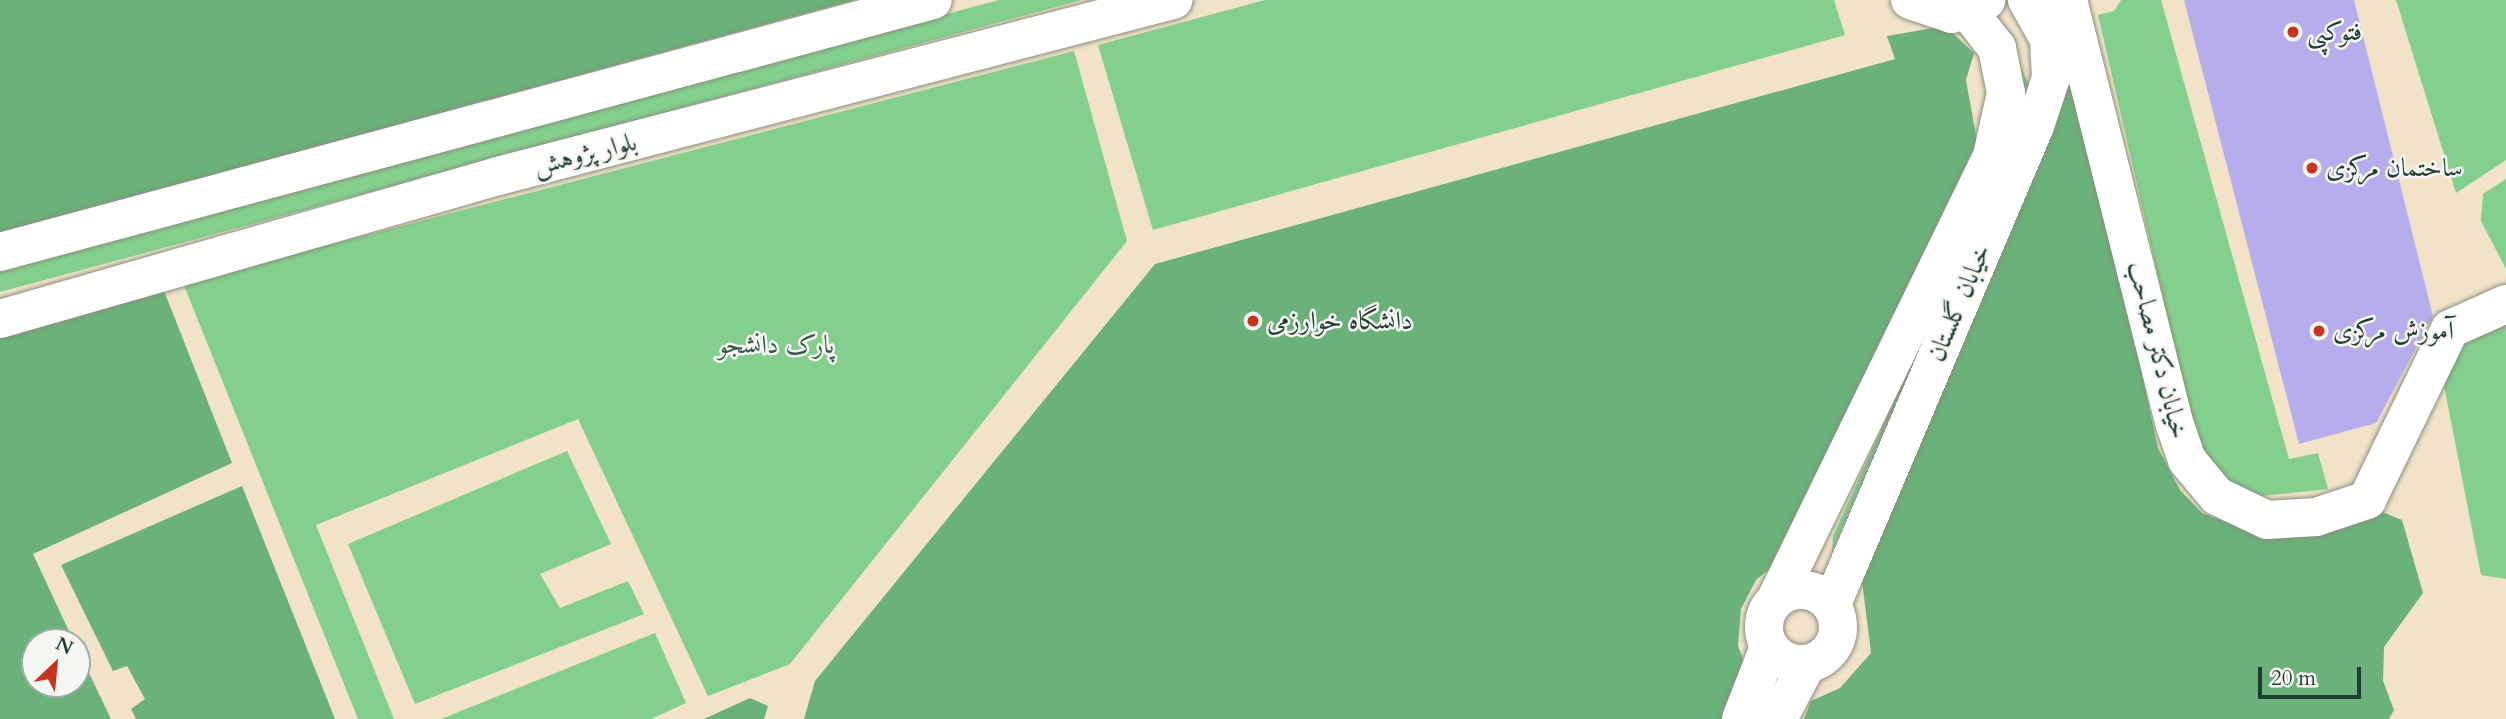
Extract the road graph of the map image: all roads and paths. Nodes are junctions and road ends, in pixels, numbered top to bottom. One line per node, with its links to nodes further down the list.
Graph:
1 (933, 0): 7 (lane)
2 (1173, 0): 9 (lane, بلوار پژوهش)
3 (1910, 0): 6 (lane)
4 (2027, 0): 11 (lane, خیابان گلستان)
5 (2068, 0): 8 (lane, خیابان دکتر مصاحب)
6 (1977, 5): 10 (lane, خیابان گلستان)
7 (0, 252)
8 (2506, 304)
9 (0, 318)
10 (1777, 597): 11 (lane); 12 (lane)
11 (1832, 604): 13 (lane)
12 (1769, 647): 13 (lane); 14 (lane)
13 (1807, 664): 15 (lane)
14 (1741, 719)
15 (1778, 719)

